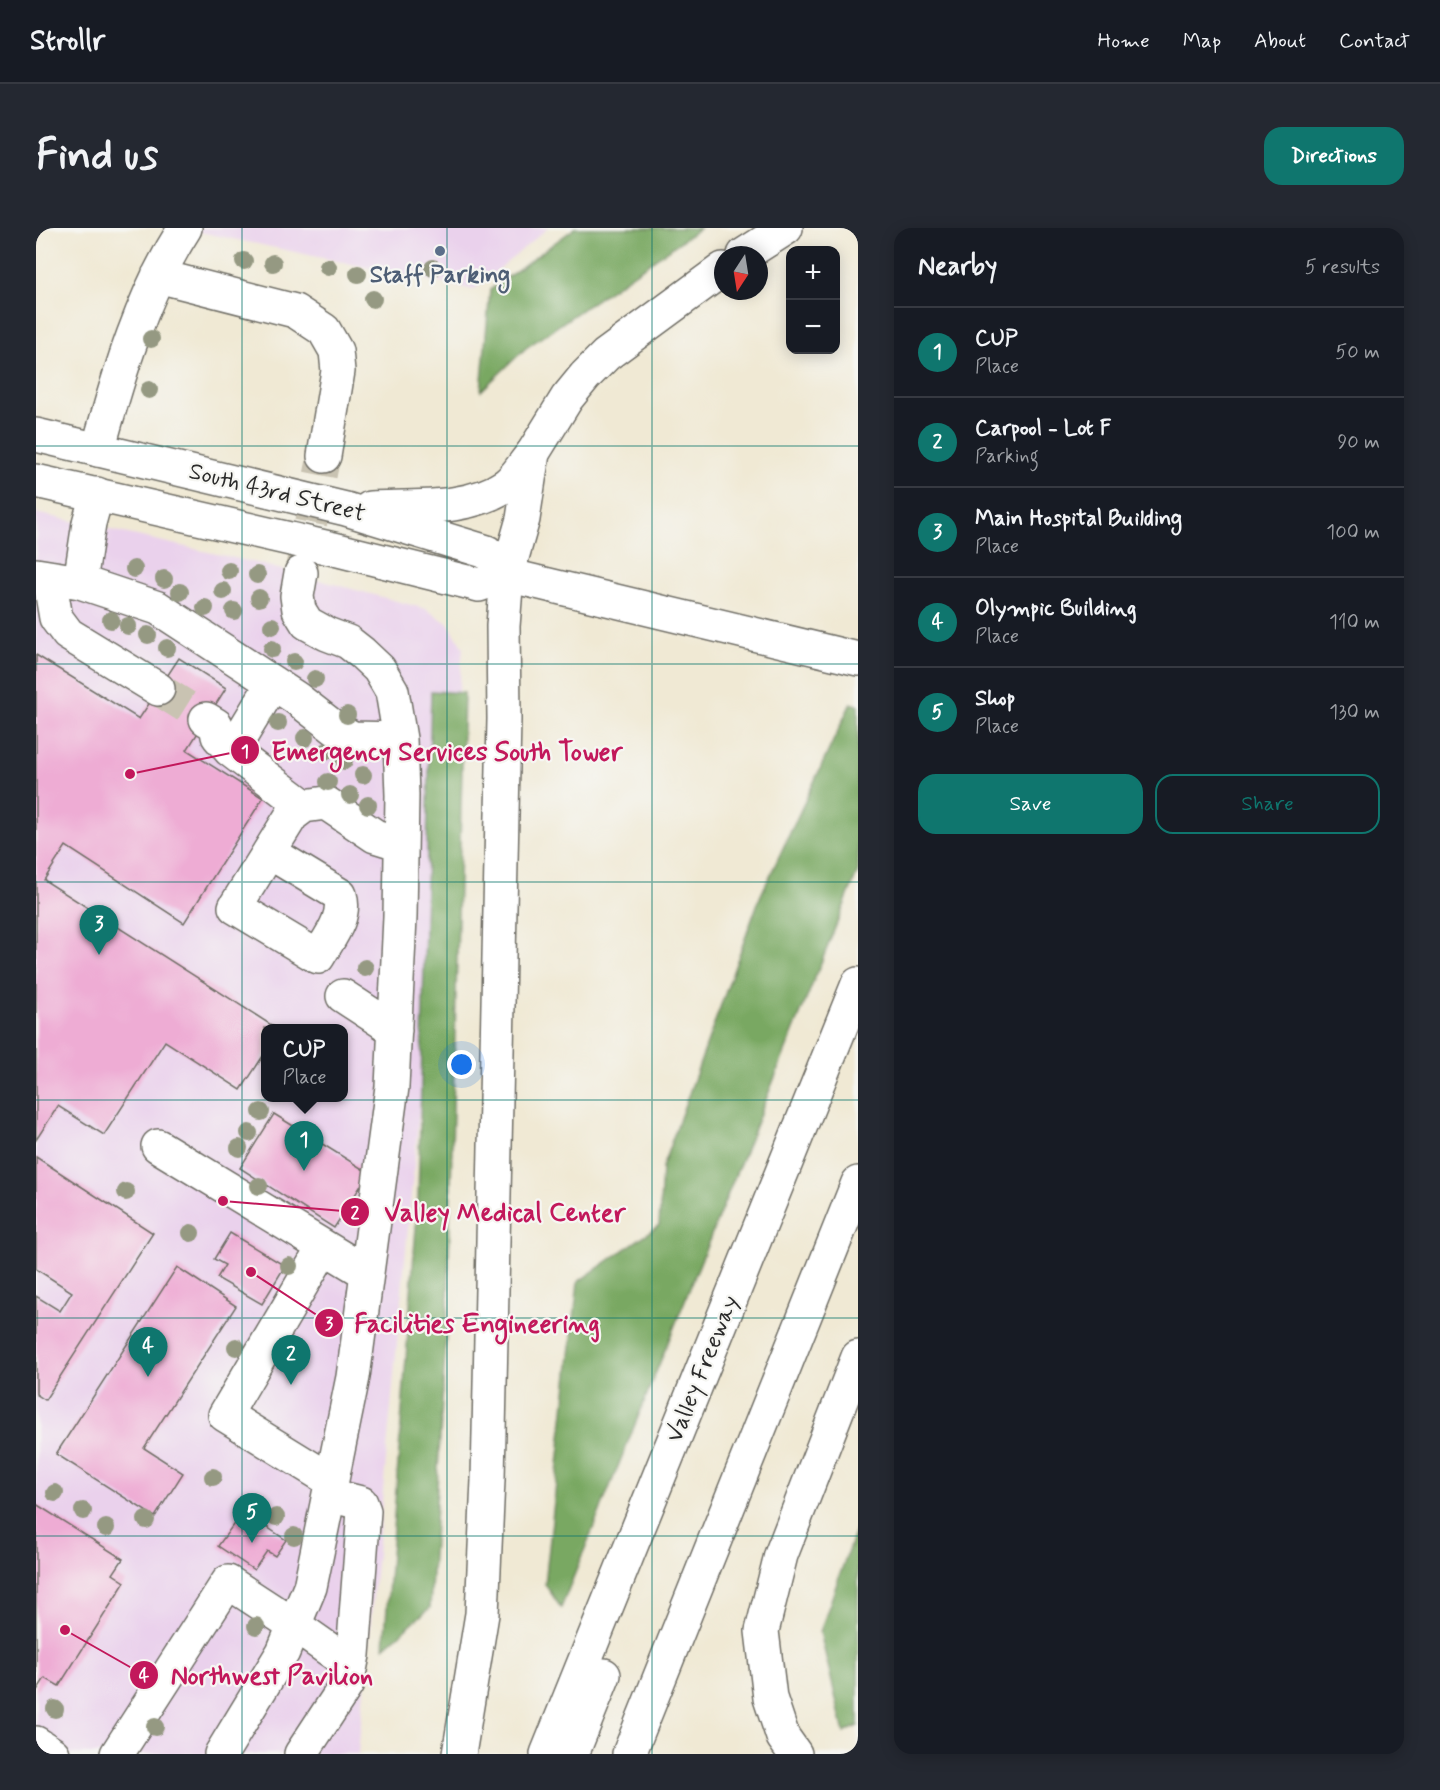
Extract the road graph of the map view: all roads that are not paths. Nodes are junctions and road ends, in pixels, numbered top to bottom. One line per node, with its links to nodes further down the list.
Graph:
1 (185, 228): 4 (main road)
2 (786, 228): 3 (main road)
3 (758, 246)
4 (158, 276): 7 (main road); 9 (main road)
5 (714, 276): 8 (main road)
6 (36, 435): 7 (main road, South 43rd Street)
7 (98, 450): 12 (main road, South 43rd Street)
8 (533, 453): 12 (main road); 14 (main road)
9 (324, 456)
10 (36, 481): 11 (main road, South 43rd Street)
11 (97, 494): 14 (main road, South 43rd Street); 16 (main road)
12 (346, 509): 14 (main road, South 43rd Street)
13 (301, 573): 21 (main road)
14 (507, 575): 17 (main road); 43 (main road)
15 (42, 576): 16 (main road); 19 (main road)
16 (81, 582): 18 (main road)
17 (858, 659)
18 (273, 683): 21 (main road); 22 (main road)
19 (158, 689)
20 (206, 719): 22 (main road)
21 (400, 740): 24 (main road)
22 (232, 751): 23 (main road)
23 (304, 806): 24 (main road); 25 (main road)
24 (401, 844): 28 (main road)
25 (269, 852)
26 (858, 984): 44 (main road, Valley Freeway)
27 (343, 996): 28 (main road)
28 (395, 1030): 33 (main road)
29 (858, 1041): 45 (main road)
30 (158, 1146): 32 (main road)
31 (858, 1183): 46 (main road)
32 (324, 1247): 33 (main road); 35 (main road)
33 (367, 1273): 35 (main road)
34 (858, 1357): 47 (main road)
35 (330, 1488): 36 (main road); 37 (main road)
36 (294, 1625): 37 (main road); 40 (main road); 41 (main road)
37 (351, 1665): 42 (main road)
38 (36, 1743): 39 (main road)
39 (53, 1754)
40 (117, 1754)
41 (221, 1754)
42 (302, 1754)
43 (459, 1754)
44 (547, 1754)
45 (572, 1754)
46 (629, 1754)
47 (795, 1754)

